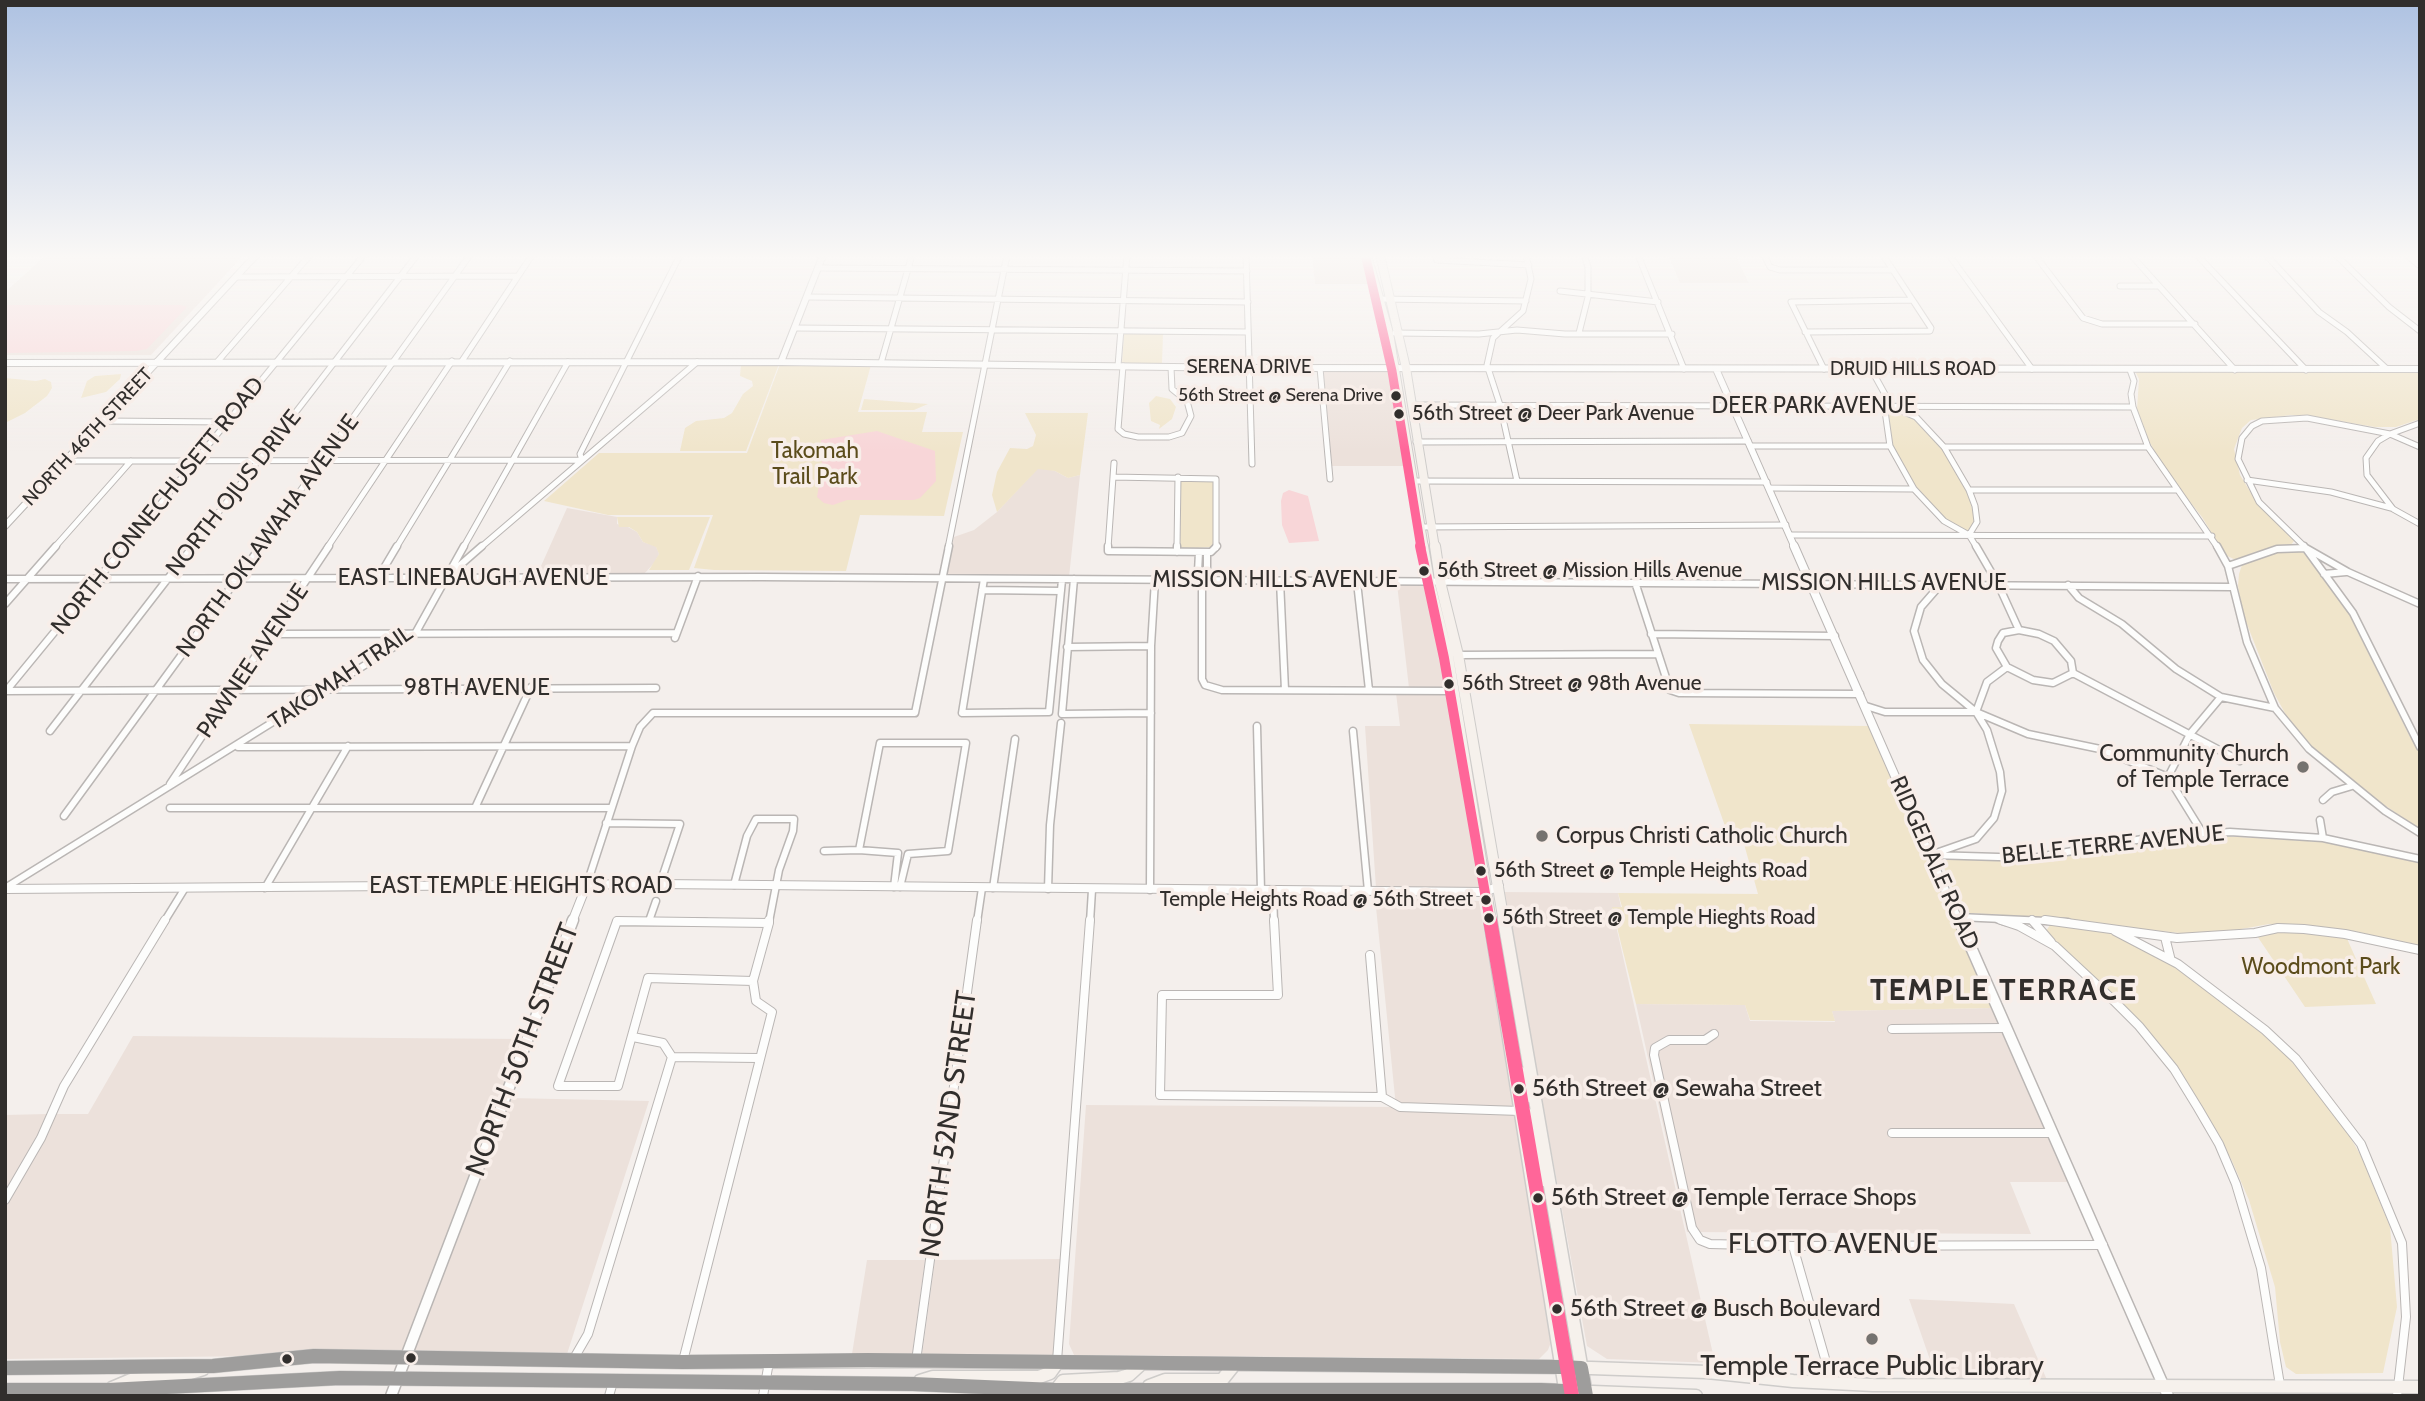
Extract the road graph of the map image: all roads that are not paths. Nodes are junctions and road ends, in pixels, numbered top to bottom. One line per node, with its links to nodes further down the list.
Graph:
1 (196, 320): 37 (street, NORTH 46TH STREET)
2 (253, 320): 38 (street)
3 (310, 320): 39 (street, NORTH CONNECHUSETT ROAD)
4 (367, 320): 40 (street, NORTH OJUS DRIVE)
5 (423, 320): 41 (street, NORTH OKLAWAHA AVENUE)
6 (489, 320): 43 (street)
7 (647, 320): 46 (street)
8 (798, 320): 26 (street)
9 (894, 320): 27 (street)
10 (994, 320): 28 (street)
11 (1122, 320): 29 (street)
12 (1248, 320): 30 (street)
13 (1388, 320): 33 (main road)
14 (1392, 320): 33 (main road)
15 (1515, 320): 31 (street)
16 (1582, 320): 34 (street)
17 (1666, 320): 35 (street)
18 (1799, 320): 32 (street)
19 (1926, 320): 32 (street)
20 (1997, 320): 62 (street)
21 (2091, 320): 25 (street)
22 (2192, 320): 25 (street)
23 (2259, 320): 67 (street)
24 (2331, 320): 63 (street)
25 (2195, 324): 66 (street)
26 (795, 328): 27 (street); 48 (street)
27 (891, 329): 28 (street); 49 (street)
28 (992, 330): 29 (street); 50 (street)
29 (1121, 331): 30 (street); 51 (street)
30 (1248, 332): 53 (street)
31 (1498, 332): 33 (street); 34 (street); 57 (street)
32 (1805, 332): 60 (street)
33 (1393, 333): 55 (main road); 56 (main road)
34 (1579, 333): 35 (street)
35 (1672, 334): 58 (street)
36 (5, 361): 37 (street, SERENA DRIVE)
37 (158, 361): 38 (street, SERENA DRIVE); 73 (street, NORTH 46TH STREET)
38 (218, 361): 39 (street, SERENA DRIVE)
39 (277, 361): 40 (street, SERENA DRIVE); 74 (street, NORTH CONNECHUSETT ROAD)
40 (336, 361): 41 (street, SERENA DRIVE); 86 (street, NORTH OJUS DRIVE)
41 (394, 361): 42 (street, SERENA DRIVE); 87 (street, NORTH OKLAWAHA AVENUE)
42 (452, 361): 43 (street, SERENA DRIVE); 88 (street, PAWNEE AVENUE)
43 (462, 361): 44 (street, SERENA DRIVE)
44 (510, 361): 45 (street, SERENA DRIVE); 89 (street)
45 (568, 362): 46 (street, SERENA DRIVE); 90 (street)
46 (626, 362): 47 (street, SERENA DRIVE); 91 (street)
47 (697, 362): 48 (street, SERENA DRIVE); 91 (street, TAKOMAH TRAIL)
48 (781, 362): 49 (street, SERENA DRIVE)
49 (881, 363): 50 (street, SERENA DRIVE)
50 (985, 364): 51 (street, SERENA DRIVE); 131 (street)
51 (1121, 366): 52 (street, SERENA DRIVE); 52 (street)
52 (1171, 367): 53 (street, SERENA DRIVE)
53 (1250, 368): 54 (street, SERENA DRIVE); 95 (street)
54 (1320, 368): 55 (street, SERENA DRIVE); 98 (street)
55 (1395, 368): 56 (street, SERENA DRIVE); 77 (main road)
56 (1406, 368): 57 (street, DRUID HILLS ROAD); 68 (main road)
57 (1489, 369): 58 (street, DRUID HILLS ROAD); 69 (street)
58 (1684, 369): 59 (street, DRUID HILLS ROAD)
59 (1716, 369): 60 (street, DRUID HILLS ROAD); 70 (street, RIDGEDALE ROAD)
60 (1824, 369): 61 (street, DRUID HILLS ROAD)
61 (1871, 369): 62 (street, DRUID HILLS ROAD); 71 (street)
62 (2032, 369): 65 (street, DRUID HILLS ROAD)
63 (2387, 369): 64 (street, DRUID HILLS ROAD); 67 (street, DRUID HILLS ROAD)
64 (2420, 369)
65 (2130, 370): 66 (street, DRUID HILLS ROAD); 72 (street)
66 (2235, 370): 67 (street, DRUID HILLS ROAD)
67 (2306, 370)
68 (1411, 405): 69 (street, DEER PARK AVENUE); 78 (main road)
69 (1500, 405): 70 (street, DEER PARK AVENUE); 79 (street)
70 (1733, 407): 71 (street, DEER PARK AVENUE); 80 (street, RIDGEDALE ROAD)
71 (1892, 407): 72 (street, DEER PARK AVENUE); 81 (street); 82 (street)
72 (2133, 407): 83 (street)
73 (102, 421): 74 (street); 92 (street, NORTH 46TH STREET)
74 (227, 422): 85 (street, NORTH CONNECHUSETT ROAD)
75 (2420, 423): 76 (street)
76 (2389, 434): 84 (street); 99 (street); 107 (street)
77 (1407, 442): 78 (street); 100 (main road)
78 (1417, 442): 79 (street); 101 (main road)
79 (1508, 442): 80 (street); 102 (street)
80 (1749, 443): 81 (street); 103 (street, RIDGEDALE ROAD)
81 (1890, 446): 104 (street)
82 (1944, 447): 83 (street); 105 (street)
83 (2148, 447): 106 (street)
84 (2420, 447)
85 (195, 460): 86 (street); 93 (street); 127 (street, NORTH CONNECHUSETT ROAD)
86 (259, 460): 87 (street); 128 (street, NORTH OJUS DRIVE)
87 (323, 460): 88 (street); 129 (street, NORTH OKLAWAHA AVENUE)
88 (387, 460): 89 (street); 130 (street, PAWNEE AVENUE)
89 (449, 460): 90 (street); 124 (street)
90 (512, 460): 91 (street); 123 (street)
91 (582, 460): 123 (street, TAKOMAH TRAIL)
92 (66, 461): 93 (street); 109 (street, NORTH 46TH STREET)
93 (131, 461): 126 (street)
94 (1114, 463): 96 (street)
95 (1252, 464)
96 (1113, 477): 97 (street); 116 (street)
97 (1178, 477): 116 (street); 118 (street)
98 (1330, 479)
99 (2247, 480): 107 (street); 115 (street)
100 (1413, 481): 101 (street); 110 (main road)
101 (1424, 481): 102 (street); 111 (main road)
102 (1517, 481): 103 (street)
103 (1768, 485): 104 (street); 112 (street, RIDGEDALE ROAD)
104 (1914, 489): 113 (street)
105 (1969, 490): 106 (street); 113 (street)
106 (2176, 490): 114 (street)
107 (2393, 509): 108 (street)
108 (2420, 524)
109 (5, 526)
110 (1421, 527): 111 (street); 138 (main road)
111 (1431, 527): 112 (street); 139 (main road)
112 (1788, 530): 113 (street); 142 (street, RIDGEDALE ROAD)
113 (1969, 535): 114 (street); 144 (street)
114 (2212, 536): 119 (street)
115 (2306, 548): 119 (street); 120 (street); 121 (street)
116 (1177, 552): 117 (street)
117 (1199, 552): 118 (street); 136 (street)
118 (1207, 552): 136 (street)
119 (2228, 566): 146 (street)
120 (2348, 572): 121 (street); 150 (street)
121 (2324, 574): 191 (street)
122 (698, 576): 123 (street, EAST LINEBAUGH AVENUE); 131 (street, EAST LINEBAUGH AVENUE); 153 (street)
123 (446, 577): 124 (street, EAST LINEBAUGH AVENUE); 153 (street, TAKOMAH TRAIL)
124 (378, 578): 130 (street, EAST LINEBAUGH AVENUE)
125 (5, 579): 126 (street, EAST LINEBAUGH AVENUE)
126 (27, 579): 127 (street, EAST LINEBAUGH AVENUE); 149 (street)
127 (99, 579): 128 (street, EAST LINEBAUGH AVENUE); 170 (street, NORTH CONNECHUSETT ROAD)
128 (168, 579): 129 (street, EAST LINEBAUGH AVENUE); 166 (street, NORTH OJUS DRIVE)
129 (237, 579): 130 (street, EAST LINEBAUGH AVENUE); 164 (street, NORTH OKLAWAHA AVENUE)
130 (308, 579): 152 (street, PAWNEE AVENUE)
131 (942, 579): 132 (street, EAST LINEBAUGH AVENUE); 187 (street, NORTH 50TH STREET)
132 (984, 579): 134 (street, MISSION HILLS AVENUE); 147 (street)
133 (1074, 579): 134 (street, MISSION HILLS AVENUE); 135 (street, MISSION HILLS AVENUE); 157 (street)
134 (1062, 580): 148 (street)
135 (1155, 580): 136 (street, MISSION HILLS AVENUE); 156 (street)
136 (1202, 580): 137 (street, MISSION HILLS AVENUE); 168 (street)
137 (1280, 581): 140 (street, MISSION HILLS AVENUE); 168 (street)
138 (1429, 581): 139 (street, MISSION HILLS AVENUE); 140 (street, MISSION HILLS AVENUE); 171 (main road)
139 (1441, 581): 141 (street, MISSION HILLS AVENUE); 159 (main road)
140 (1357, 582): 169 (street)
141 (1635, 582): 142 (street, MISSION HILLS AVENUE); 154 (street)
142 (1812, 583): 143 (street, MISSION HILLS AVENUE); 155 (street, RIDGEDALE ROAD)
143 (1941, 584): 144 (street, MISSION HILLS AVENUE); 177 (street)
144 (1998, 584): 145 (street, MISSION HILLS AVENUE); 151 (street)
145 (2068, 585): 146 (street, MISSION HILLS AVENUE); 174 (street)
146 (2232, 587): 176 (street)
147 (982, 590): 148 (street); 148 (street)
148 (1061, 591)
149 (5, 604)
150 (2420, 604)
151 (2019, 630): 160 (street); 161 (street)
152 (271, 634): 153 (street); 167 (street, PAWNEE AVENUE)
153 (415, 634): 165 (street, TAKOMAH TRAIL)
154 (1651, 634): 155 (street); 158 (street)
155 (1835, 636): 173 (street, RIDGEDALE ROAD)
156 (1151, 646): 157 (street); 178 (street)
157 (1067, 647): 178 (street)
158 (1657, 654): 159 (street); 173 (street)
159 (1458, 655): 172 (main road)
160 (2007, 667): 161 (street); 177 (street)
161 (2073, 673): 183 (street)
162 (531, 687): 163 (street, 98TH AVENUE); 165 (street, 98TH AVENUE); 185 (street)
163 (656, 688)
164 (158, 689): 166 (street, 98TH AVENUE); 167 (street, 98TH AVENUE); 202 (street, NORTH OKLAWAHA AVENUE)
165 (329, 689): 167 (street, 98TH AVENUE); 190 (street, TAKOMAH TRAIL)
166 (84, 690): 170 (street, 98TH AVENUE); 181 (street, NORTH OJUS DRIVE)
167 (233, 690): 194 (street, PAWNEE AVENUE)
168 (1285, 690): 169 (street)
169 (1369, 690): 171 (street)
170 (6, 691)
171 (1452, 691): 172 (main road); 188 (main road)
172 (1465, 691): 189 (main road)
173 (1860, 694): 175 (street, RIDGEDALE ROAD)
174 (2221, 697): 176 (street); 183 (street)
175 (1866, 706): 177 (street); 211 (street, RIDGEDALE ROAD)
176 (2275, 708): 195 (street)
177 (1976, 712): 193 (street); 211 (street)
178 (1151, 713): 226 (street)
179 (1061, 723): 224 (street)
180 (1257, 726): 227 (street)
181 (50, 731)
182 (1353, 731): 229 (street)
183 (2190, 734): 192 (street); 193 (street)
184 (1015, 739): 223 (street)
185 (506, 745): 186 (street); 187 (street); 200 (street)
186 (348, 746): 190 (street); 199 (street)
187 (632, 746): 201 (street, NORTH 50TH STREET)
188 (1461, 746): 189 (main road); 196 (main road)
189 (1474, 746): 208 (main road)
190 (236, 747): 194 (street, TAKOMAH TRAIL)
191 (2420, 747)
192 (2240, 761)
193 (2168, 776): 205 (street)
194 (169, 786): 219 (street, TAKOMAH TRAIL)
195 (2352, 786): 197 (street); 206 (street)
196 (1470, 798): 208 (main road); 230 (main road)
197 (2323, 800)
198 (170, 808): 199 (street)
199 (313, 808): 200 (street); 221 (street)
200 (475, 808): 201 (street)
201 (611, 808): 204 (street, NORTH 50TH STREET)
202 (64, 816)
203 (2320, 820): 207 (street)
204 (606, 823): 213 (street, NORTH 50TH STREET); 214 (street)
205 (2203, 832): 207 (street, BELLE TERRE AVENUE); 211 (street, BELLE TERRE AVENUE)
206 (2420, 833)
207 (2323, 838): 212 (street, BELLE TERRE AVENUE)
208 (1490, 839): 217 (main road)
209 (859, 850): 210 (street); 218 (street); 218 (street)
210 (824, 851)
211 (1931, 855): 232 (street, RIDGEDALE ROAD)
212 (2420, 859)
213 (587, 884): 214 (street, EAST TEMPLE HEIGHTS ROAD); 221 (street, EAST TEMPLE HEIGHTS ROAD); 262 (street, NORTH 50TH STREET)
214 (660, 884): 215 (street, EAST TEMPLE HEIGHTS ROAD)
215 (734, 885): 216 (street, EAST TEMPLE HEIGHTS ROAD); 216 (street)
216 (777, 886): 218 (street, EAST TEMPLE HEIGHTS ROAD); 236 (street)
217 (1499, 886): 230 (street); 245 (main road)
218 (897, 887): 222 (street, EAST TEMPLE HEIGHTS ROAD)
219 (5, 888): 220 (street, EAST TEMPLE HEIGHTS ROAD)
220 (185, 888): 221 (street, EAST TEMPLE HEIGHTS ROAD); 259 (street)
221 (265, 888)
222 (982, 888): 223 (street, EAST TEMPLE HEIGHTS ROAD); 264 (street, NORTH 52ND STREET)
223 (993, 888): 224 (street, EAST TEMPLE HEIGHTS ROAD)
224 (1048, 889): 225 (street, EAST TEMPLE HEIGHTS ROAD)
225 (1092, 890): 226 (street, EAST TEMPLE HEIGHTS ROAD); 267 (street)
226 (1150, 890): 227 (street, EAST TEMPLE HEIGHTS ROAD)
227 (1261, 891): 228 (street, EAST TEMPLE HEIGHTS ROAD)
228 (1273, 891): 229 (street, EAST TEMPLE HEIGHTS ROAD); 253 (street)
229 (1368, 891): 230 (street, EAST TEMPLE HEIGHTS ROAD)
230 (1485, 892): 239 (main road)
231 (656, 901): 235 (street)
232 (1959, 917): 233 (street); 246 (street, RIDGEDALE ROAD)
233 (1996, 919): 234 (street); 240 (street)
234 (2032, 920): 237 (street); 240 (street)
235 (649, 921): 236 (street); 249 (street)
236 (769, 922): 244 (street)
237 (2115, 931): 238 (street); 243 (street)
238 (2165, 937): 241 (street); 243 (street)
239 (1494, 946): 245 (main road); 250 (main road)
240 (2055, 946): 276 (street)
241 (2420, 950)
242 (1370, 955): 253 (street)
243 (2171, 959): 284 (street)
244 (753, 981): 249 (street); 252 (street)
245 (1519, 1004): 254 (main road)
246 (2005, 1028): 247 (street); 257 (street, RIDGEDALE ROAD)
247 (1892, 1029)
248 (1714, 1034): 261 (street, FLOTTO AVENUE)
249 (632, 1037): 251 (street)
250 (1510, 1049): 254 (main road); 255 (main road)
251 (672, 1057): 252 (street); 263 (street)
252 (758, 1058): 265 (street)
253 (1382, 1097): 255 (street)
254 (1535, 1100): 258 (main road)
255 (1521, 1111): 258 (main road); 271 (main road)
256 (1892, 1133): 257 (street)
257 (2052, 1133): 260 (street, RIDGEDALE ROAD)
258 (1551, 1192): 273 (main road)
259 (5, 1199)
260 (2103, 1245): 261 (street, FLOTTO AVENUE); 283 (street, RIDGEDALE ROAD)
261 (1793, 1246): 275 (street)
262 (406, 1357): 263 (main road); 270 (main road); 274 (street, NORTH 50TH STREET)
263 (573, 1360): 265 (main road)
264 (916, 1361): 266 (main road); 267 (main road)
265 (683, 1362): 266 (main road)
266 (769, 1363): 281 (street)
267 (1057, 1363): 268 (main road); 282 (main road)
268 (1140, 1364): 269 (main road); 288 (main road)
269 (1234, 1365): 271 (main road); 278 (main road)
270 (213, 1366): 272 (main road); 280 (main road)
271 (1562, 1367): 273 (main road); 289 (main road)
272 (5, 1368)
273 (1581, 1368): 275 (main road); 290 (main road)
274 (398, 1379): 279 (main road); 280 (main road); 291 (street, NORTH 50TH STREET)
275 (1832, 1383): 283 (main road)
276 (2280, 1385): 283 (main road); 284 (main road)
277 (2420, 1387): 284 (main road)
278 (1146, 1388): 286 (main road); 288 (main road)
279 (611, 1389): 281 (main road)
280 (108, 1390): 285 (main road)
281 (764, 1390): 282 (main road)
282 (912, 1390): 288 (main road)
283 (2166, 1391)
284 (2397, 1391)
285 (13, 1392)
286 (1279, 1392): 287 (main road)
287 (1415, 1392): 289 (main road)
288 (1056, 1393)
289 (1566, 1393): 290 (main road)
290 (1586, 1393): 292 (main road)
291 (391, 1396)
292 (1696, 1396)

